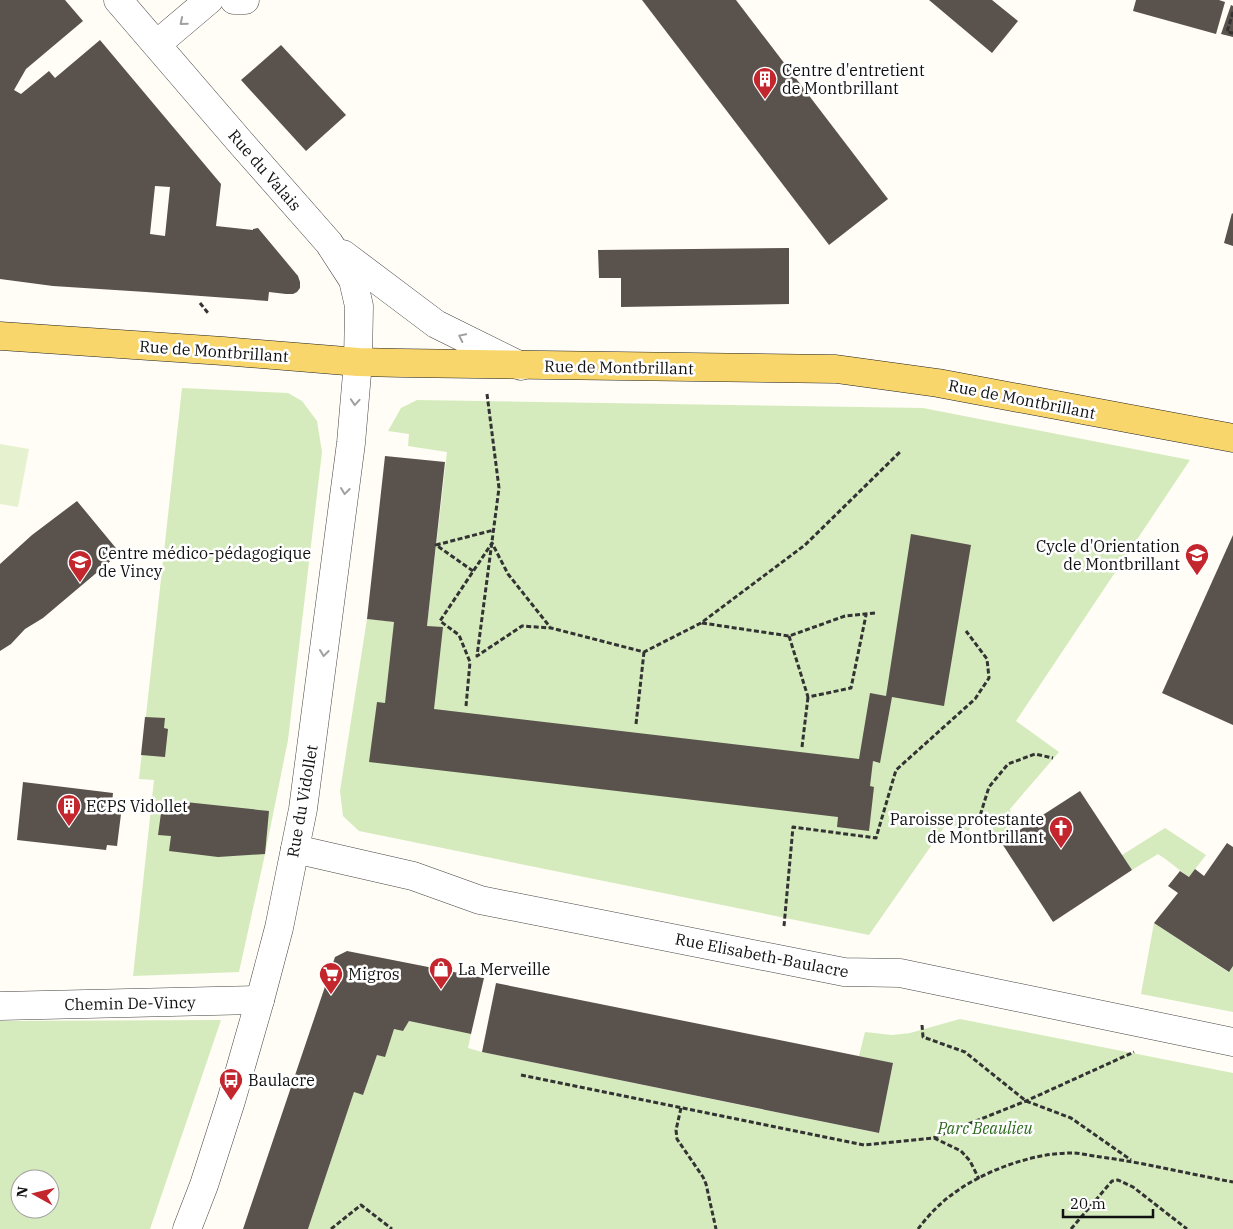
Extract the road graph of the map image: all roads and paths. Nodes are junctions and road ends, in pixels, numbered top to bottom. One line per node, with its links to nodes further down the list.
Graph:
1 (118, 0): 7 (street, Rue du Valais)
2 (209, 0): 7 (street, one-way to 7)
3 (234, 0): 4 (street)
4 (245, 0)
5 (1233, 12): 6 (path)
6 (1233, 33)
7 (157, 44): 8 (street, Rue du Valais)
8 (329, 243): 12 (street, Rue du Valais); 13 (street, one-way to 8)
9 (200, 303): 10 (path)
10 (208, 313)
11 (0, 336): 12 (main road, Rue de Montbrillant)
12 (358, 362): 13 (main road, Rue de Montbrillant); 35 (street, Rue du Vidollet, one-way to 35)
13 (521, 366): 15 (main road, Rue de Montbrillant)
14 (487, 393): 17 (path)
15 (1233, 438)
16 (901, 451): 22 (path)
17 (494, 530): 18 (path); 19 (path)
18 (492, 543): 19 (path); 23 (path); 27 (path)
19 (474, 571): 28 (path)
20 (876, 613): 21 (path)
21 (866, 615): 25 (path); 29 (path)
22 (702, 623): 25 (path); 26 (path)
23 (550, 628): 26 (path); 27 (path)
24 (966, 631): 36 (path)
25 (789, 636): 29 (path)
26 (644, 652): 31 (path)
27 (477, 656): 28 (path)
28 (470, 662): 30 (path)
29 (808, 697): 32 (path)
30 (466, 706)
31 (636, 724)
32 (802, 747)
33 (1053, 758): 34 (path)
34 (978, 822)
35 (295, 849): 37 (street, Rue du Vidollet); 40 (street, Rue Elisabeth-Baulacre)
36 (784, 926)
37 (260, 1000): 38 (street, Chemin De-Vincy); 49 (street, Rue du Vidollet)
38 (0, 1006)
39 (922, 1025): 43 (path)
40 (1233, 1042)
41 (1139, 1050): 43 (path)
42 (521, 1075): 44 (path)
43 (1026, 1101): 45 (path); 46 (path)
44 (681, 1108): 45 (path); 52 (path)
45 (933, 1138): 47 (path)
46 (1132, 1161): 47 (path); 48 (path)
47 (979, 1179): 53 (path)
48 (1233, 1182)
49 (187, 1229)
50 (331, 1229): 51 (path)
51 (392, 1229)
52 (716, 1229)
53 (918, 1229)
54 (1071, 1229): 55 (path)
55 (1187, 1229)

